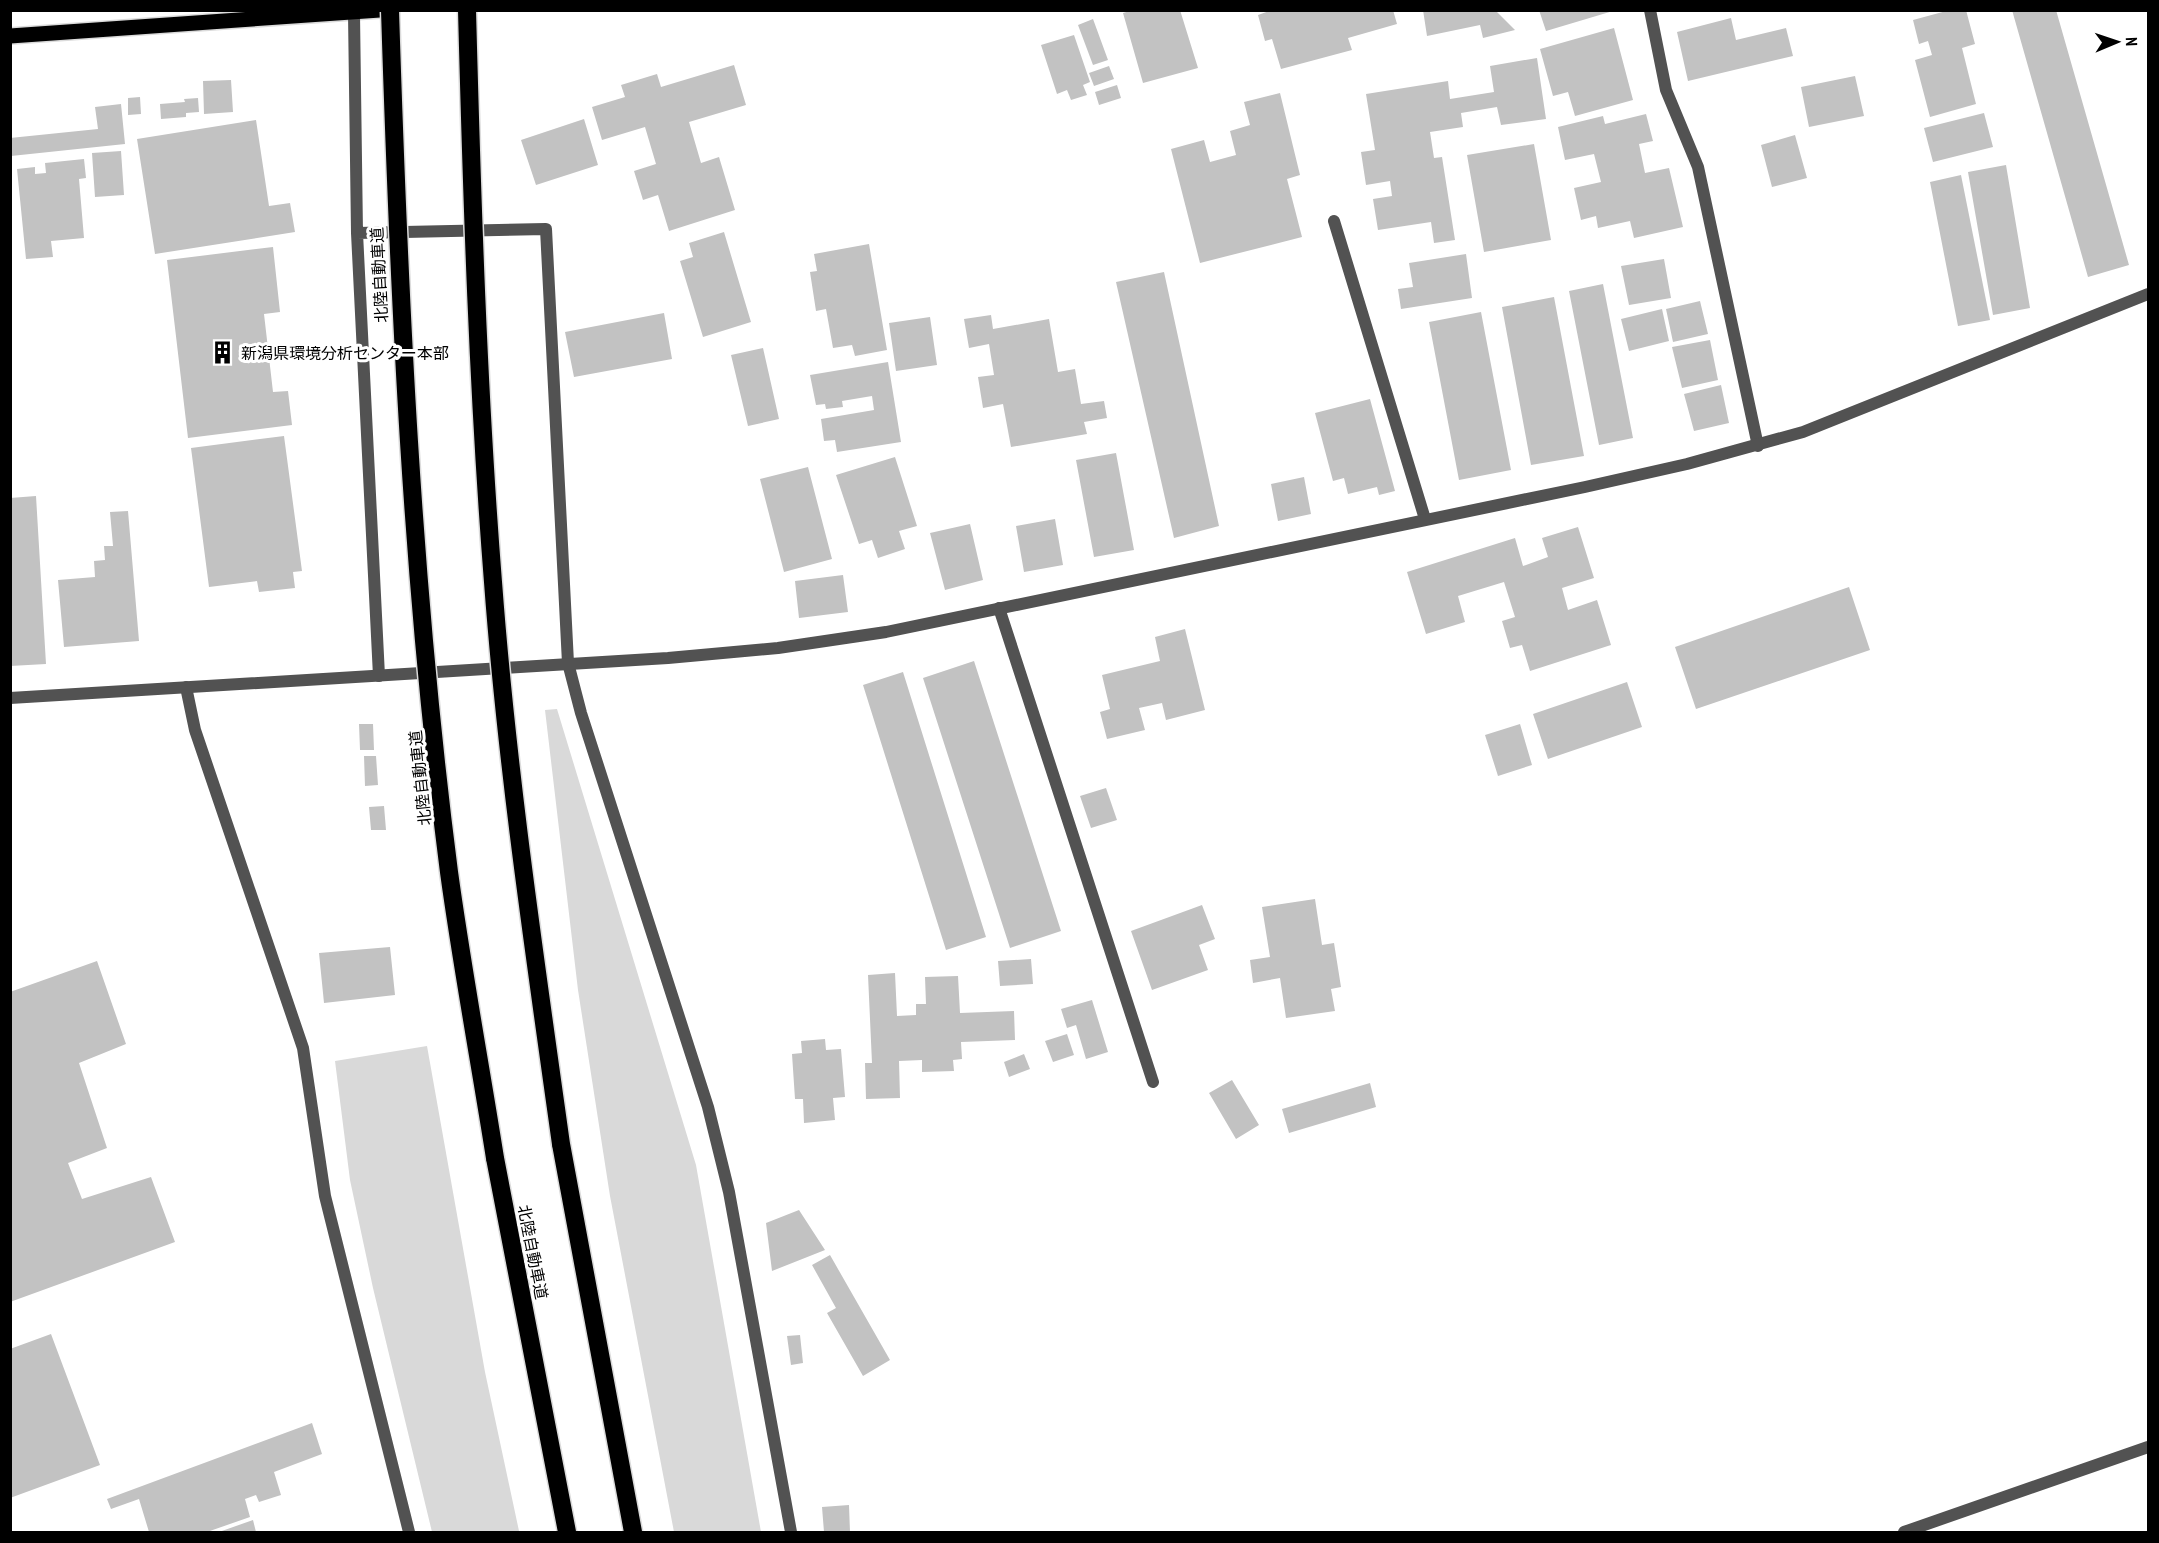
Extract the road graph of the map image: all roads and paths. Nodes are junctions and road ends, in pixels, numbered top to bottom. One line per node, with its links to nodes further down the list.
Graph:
1 (380, 10): 5 (main road)
2 (390, 10): 20 (highway, 北陸自動車道, bridge)
3 (467, 10): 21 (highway, bridge)
4 (1650, 10): 10 (street)
5 (354, 14): 6 (main road); 8 (street)
6 (10, 36)
7 (1334, 221): 11 (street)
8 (357, 233): 13 (street); 14 (street)
9 (2148, 294): 10 (street)
10 (1758, 446): 11 (street)
11 (1425, 519): 12 (street)
12 (999, 608): 13 (street); 17 (street)
13 (568, 663): 14 (street); 22 (street)
14 (379, 676): 15 (street)
15 (186, 687): 16 (street); 19 (street)
16 (10, 698)
17 (1153, 1082)
18 (2148, 1447): 23 (street)
19 (409, 1533)
20 (567, 1533)
21 (633, 1533)
22 (791, 1533)
23 (1904, 1533)

